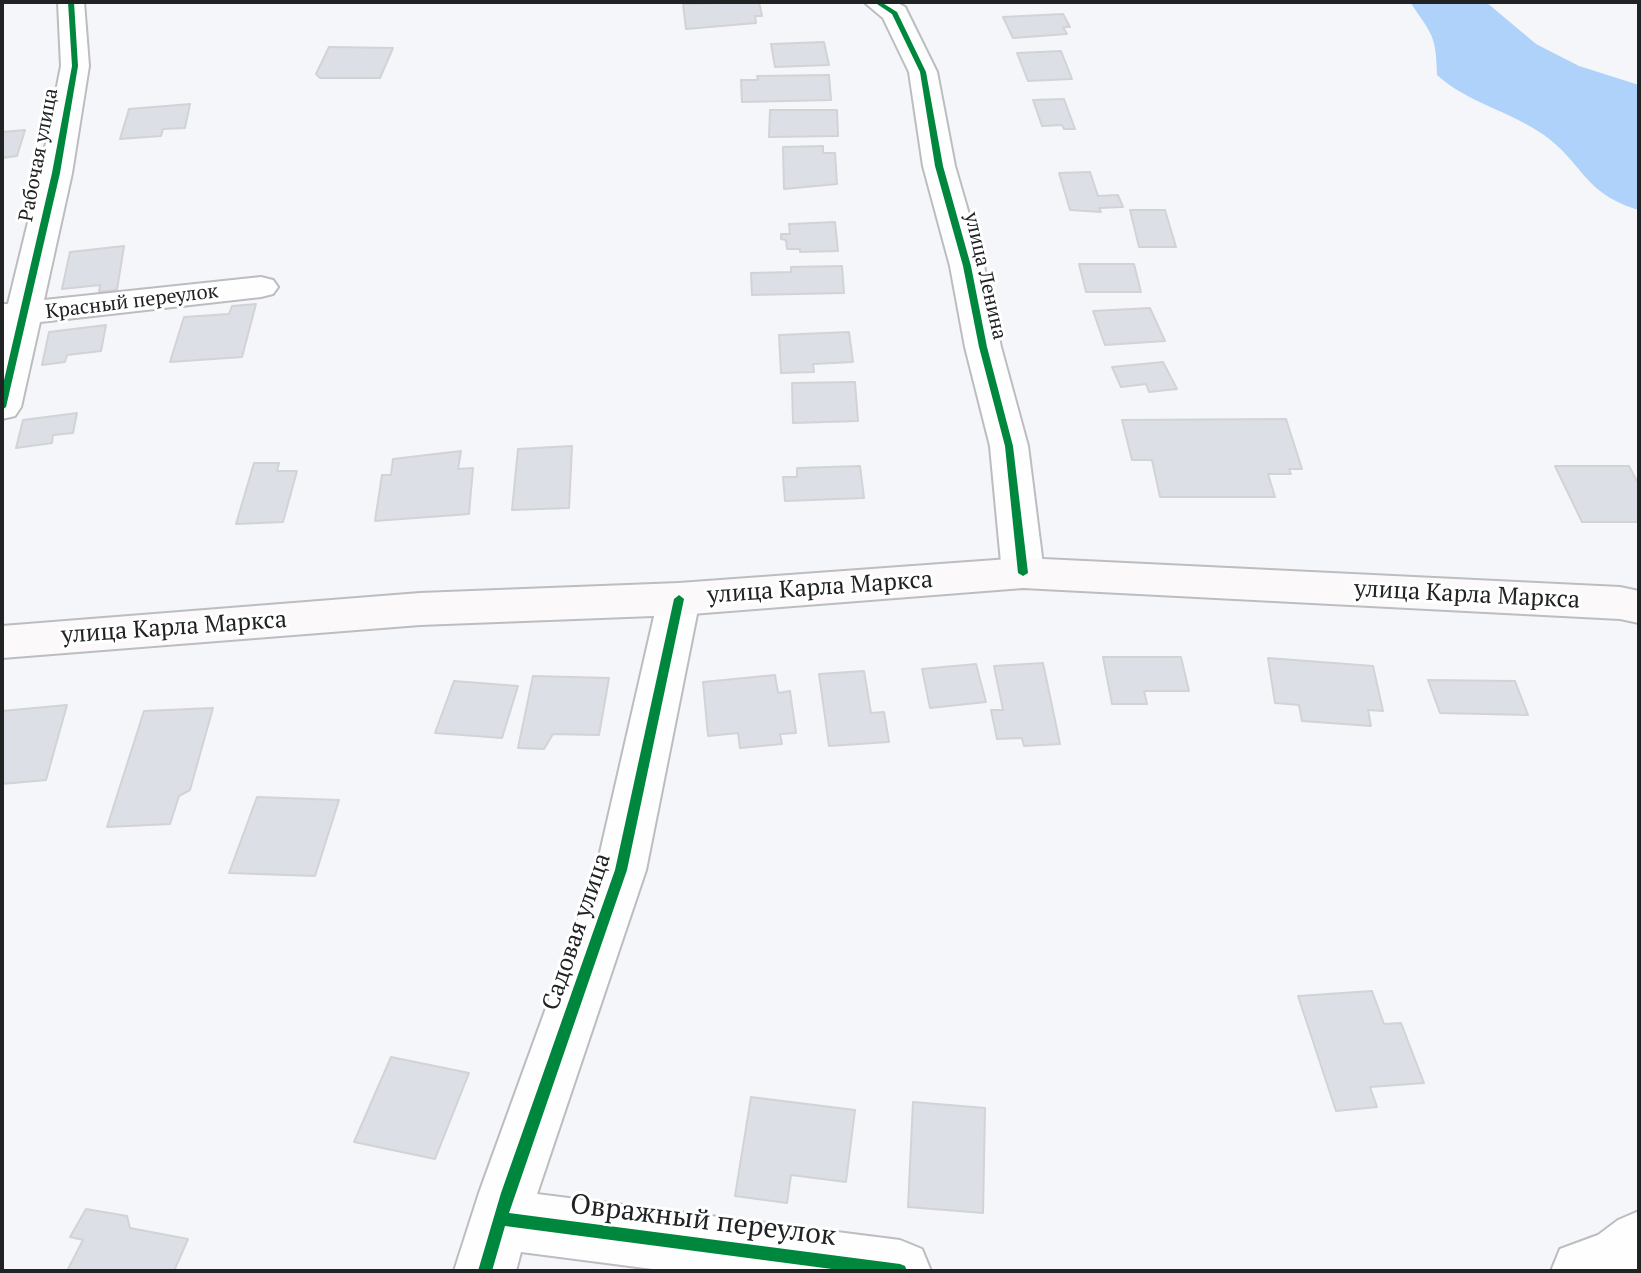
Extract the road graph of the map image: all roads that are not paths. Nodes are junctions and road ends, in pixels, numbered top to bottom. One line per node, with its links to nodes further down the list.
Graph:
1 (71, 2): 4 (street, Рабочая улица)
2 (877, 2): 6 (street, улица Ленина)
3 (261, 287): 4 (street, Красный переулок)
4 (13, 315): 5 (street, Рабочая улица)
5 (2, 407)
6 (1023, 573): 7 (main road, улица Карла Маркса); 8 (main road, улица Карла Маркса)
7 (679, 599): 9 (main road, улица Карла Маркса); 11 (street, Садовая улица)
8 (1639, 607)
9 (2, 642)
10 (1639, 1241): 13 (street)
11 (492, 1245): 12 (street, Овражный переулок)
12 (900, 1271)
13 (1582, 1271)

